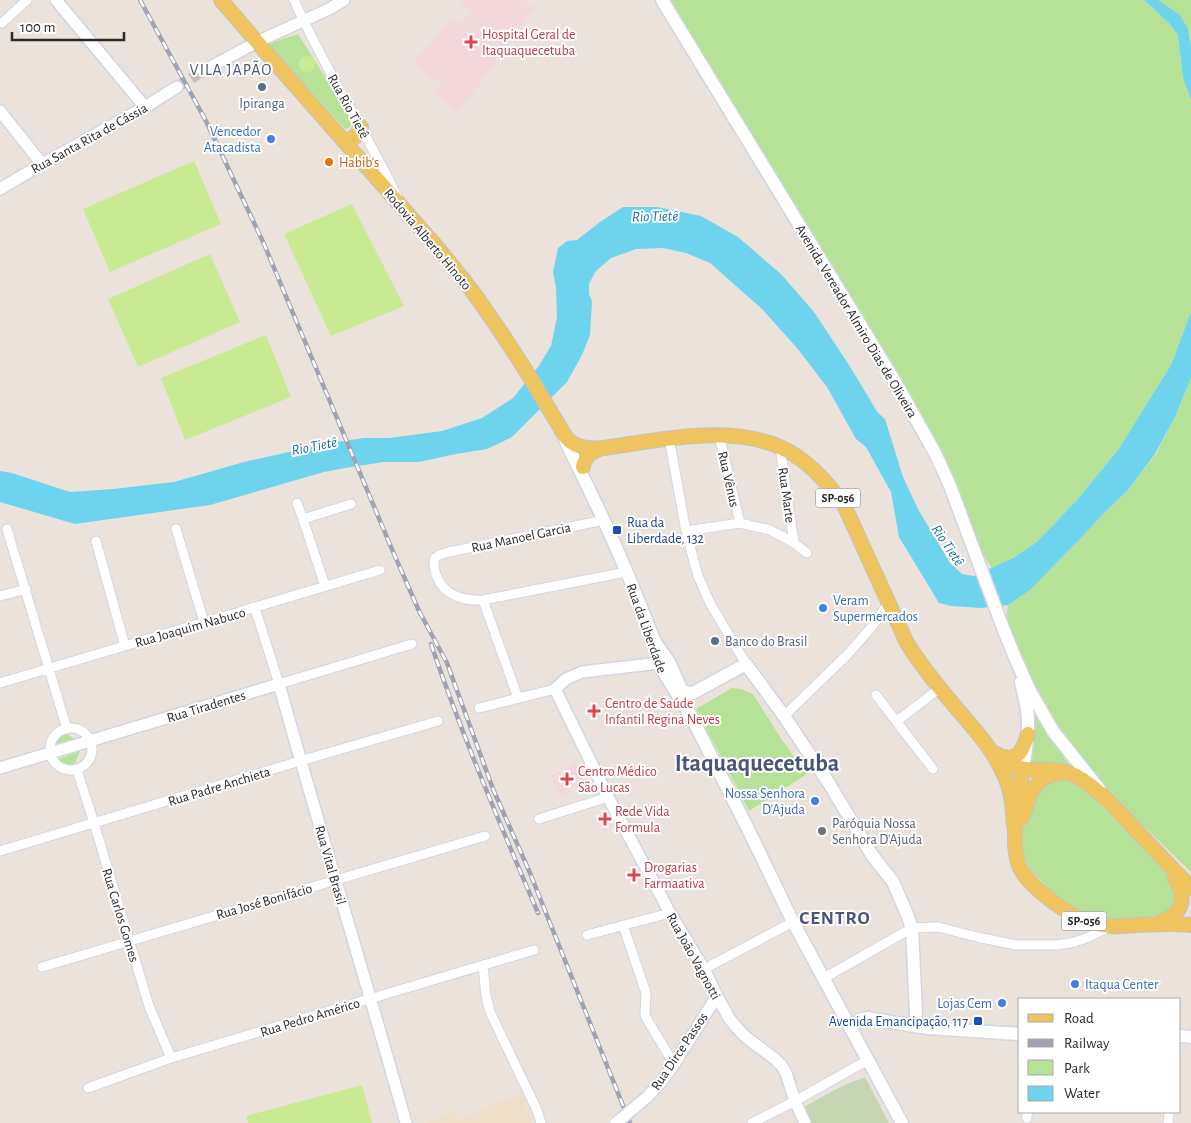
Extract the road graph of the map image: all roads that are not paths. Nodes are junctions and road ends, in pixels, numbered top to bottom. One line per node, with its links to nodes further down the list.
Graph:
1 (27, 0): 8 (street)
2 (56, 0): 12 (street)
3 (222, 0): 9 (main road, Rodovia Alberto Hinoto)
4 (294, 0): 7 (street, Rua Rio Tietê)
5 (344, 0): 7 (street)
6 (662, 0): 50 (main road, Avenida Vereador Almiro Dias de Oliveira)
7 (304, 21): 9 (street); 14 (street, Rua Rio Tietê)
8 (2, 23)
9 (257, 42): 10 (street); 15 (main road, Rodovia Alberto Hinoto)
10 (203, 71)
11 (177, 87): 12 (street, Rua Santa Rita de Cássia)
12 (145, 107): 16 (street, Rua Santa Rita de Cássia)
13 (0, 111): 16 (street)
14 (361, 127): 15 (main road); 18 (street, Rua Rio Tietê)
15 (344, 141): 18 (main road, Rodovia Alberto Hinoto)
16 (42, 164): 17 (street, Rua Santa Rita de Cássia)
17 (0, 189)
18 (405, 212): 19 (main road, Rodovia Alberto Hinoto)
19 (559, 426): 22 (main road, Rodovia Alberto Hinoto); 26 (main road, Rua da Liberdade)
20 (719, 435): 21 (main road, SP-056); 23 (main road, SP-056); 31 (street, Rua Vênus)
21 (669, 438): 24 (main road, SP-056); 34 (street)
22 (577, 445): 24 (main road, SP-056); 25 (main road, Rua da Liberdade)
23 (780, 447): 36 (street, Rua Marte); 44 (main road, SP-056)
24 (602, 448): 25 (main road)
25 (583, 467): 26 (main road, Rua da Liberdade)
26 (594, 498): 30 (main road, Rua da Liberdade)
27 (297, 503): 29 (street)
28 (351, 504): 29 (street)
29 (303, 519): 40 (street)
30 (604, 520): 39 (main road, Rua da Liberdade); 43 (street, Rua Manoel Garcia)
31 (740, 523): 34 (street); 36 (street)
32 (8, 529): 41 (street)
33 (176, 529): 46 (street)
34 (686, 532): 52 (street)
35 (96, 541): 49 (street)
36 (794, 543): 37 (street)
37 (807, 553)
38 (380, 570): 40 (street, Rua Joaquim Nabuco)
39 (626, 572): 43 (street); 48 (main road, Rua da Liberdade)
40 (324, 586): 45 (street, Rua Joaquim Nabuco)
41 (26, 589): 42 (street); 53 (street)
42 (0, 596)
43 (483, 600): 61 (street)
44 (888, 604): 57 (main road, SP-056); 63 (street)
45 (255, 608): 46 (street, Rua Joaquim Nabuco); 56 (street, Rua Vital Brasil)
46 (204, 622): 49 (street, Rua Joaquim Nabuco)
47 (412, 644): 56 (street, Rua Tiradentes)
48 (656, 644): 51 (main road, Rua da Liberdade); 55 (main road)
49 (125, 646): 53 (street, Rua Joaquim Nabuco)
50 (1016, 660): 68 (main road, Avenida Vereador Almiro Dias de Oliveira); 80 (main road, Avenida Vereador Almiro Dias de Oliveira)
51 (659, 663): 55 (main road); 58 (street); 64 (main road, Rua da Liberdade)
52 (746, 664): 59 (main road); 63 (main road)
53 (48, 669): 54 (street, Rua Joaquim Nabuco); 67 (street)
54 (0, 683)
55 (678, 683): 59 (main road)
56 (279, 684): 70 (street, Rua Tiradentes); 73 (street, Rua Vital Brasil)
57 (940, 688): 66 (street); 69 (main road, SP-056)
58 (555, 689): 61 (street); 79 (street, Rua João Vagnotti)
59 (693, 693): 64 (main road)
60 (876, 695): 66 (street)
61 (518, 698): 62 (street)
62 (479, 708)
63 (784, 716): 97 (main road)
64 (692, 718): 92 (main road, Rua da Liberdade)
65 (438, 721): 73 (street, Rua Padre Anchieta)
66 (897, 721): 75 (street)
67 (67, 729): 70 (street); 71 (street)
68 (1028, 734): 72 (main road); 76 (main road, Avenida Vereador Almiro Dias de Oliveira)
69 (983, 739): 72 (main road, SP-056); 83 (main road, SP-056)
70 (91, 742): 71 (street, Rua Tiradentes); 77 (street)
71 (51, 754): 74 (street, Rua Tiradentes); 77 (street)
72 (999, 756): 76 (main road, SP-056)
73 (300, 761): 82 (street, Rua Padre Anchieta); 89 (street, Rua Vital Brasil)
74 (0, 768)
75 (933, 768)
76 (1023, 769): 78 (main road, SP-056); 83 (main road)
77 (77, 770): 82 (street, Rua Carlos Gomes)
78 (1070, 773): 80 (main road, SP-056); 85 (main road)
79 (608, 797): 81 (street); 91 (street, Rua João Vagnotti)
80 (1110, 802): 87 (main road, SP-056)
81 (539, 819)
82 (94, 823): 86 (street, Rua Padre Anchieta); 99 (street, Rua Carlos Gomes)
83 (1014, 826): 85 (main road, SP-056)
84 (485, 836): 89 (street, Rua José Bonifácio)
85 (1015, 845): 96 (main road, SP-056)
86 (0, 851)
87 (1164, 859): 88 (main road); 90 (main road, SP-056); 93 (main road)
88 (1191, 879)
89 (335, 880): 99 (street, Rua José Bonifácio); 106 (street, Rua Vital Brasil)
90 (1191, 888)
91 (670, 913): 95 (street); 103 (street, Rua João Vagnotti)
92 (793, 922): 103 (street); 104 (main road, Rua da Liberdade)
93 (1157, 923): 94 (main road, SP-056); 96 (main road, SP-056)
94 (1191, 925)
95 (623, 926): 98 (street); 115 (street)
96 (1112, 926): 97 (street)
97 (912, 928): 104 (street); 107 (main road)
98 (587, 935)
99 (129, 941): 102 (street, Rua José Bonifácio); 113 (street, Rua Carlos Gomes)
100 (534, 950): 101 (street, Rua Pedro Américo)
101 (482, 965): 106 (street, Rua Pedro Américo); 119 (street)
102 (42, 967)
103 (704, 969): 105 (street, Rua João Vagnotti)
104 (824, 978): 111 (main road, Rua da Liberdade)
105 (717, 996): 115 (street, Rua Dirce Passos); 117 (street, Rua João Vagnotti)
106 (371, 999): 113 (street, Rua Pedro Américo); 118 (street, Rua Vital Brasil)
107 (916, 1014): 108 (main road); 109 (main road)
108 (881, 1020): 110 (main road); 111 (main road)
109 (1018, 1026)
110 (914, 1027): 111 (main road); 112 (main road)
111 (856, 1030): 114 (main road)
112 (1018, 1034)
113 (171, 1058): 116 (street, Rua Pedro Américo)
114 (868, 1060): 117 (street); 123 (main road)
115 (674, 1064): 120 (street, Rua Dirce Passos, bridge)
116 (88, 1088)
117 (795, 1101): 121 (street); 122 (street, Rua João Vagnotti)
118 (406, 1123)
119 (540, 1123)
120 (616, 1123)
121 (752, 1123)
122 (805, 1123)
123 (902, 1123)

